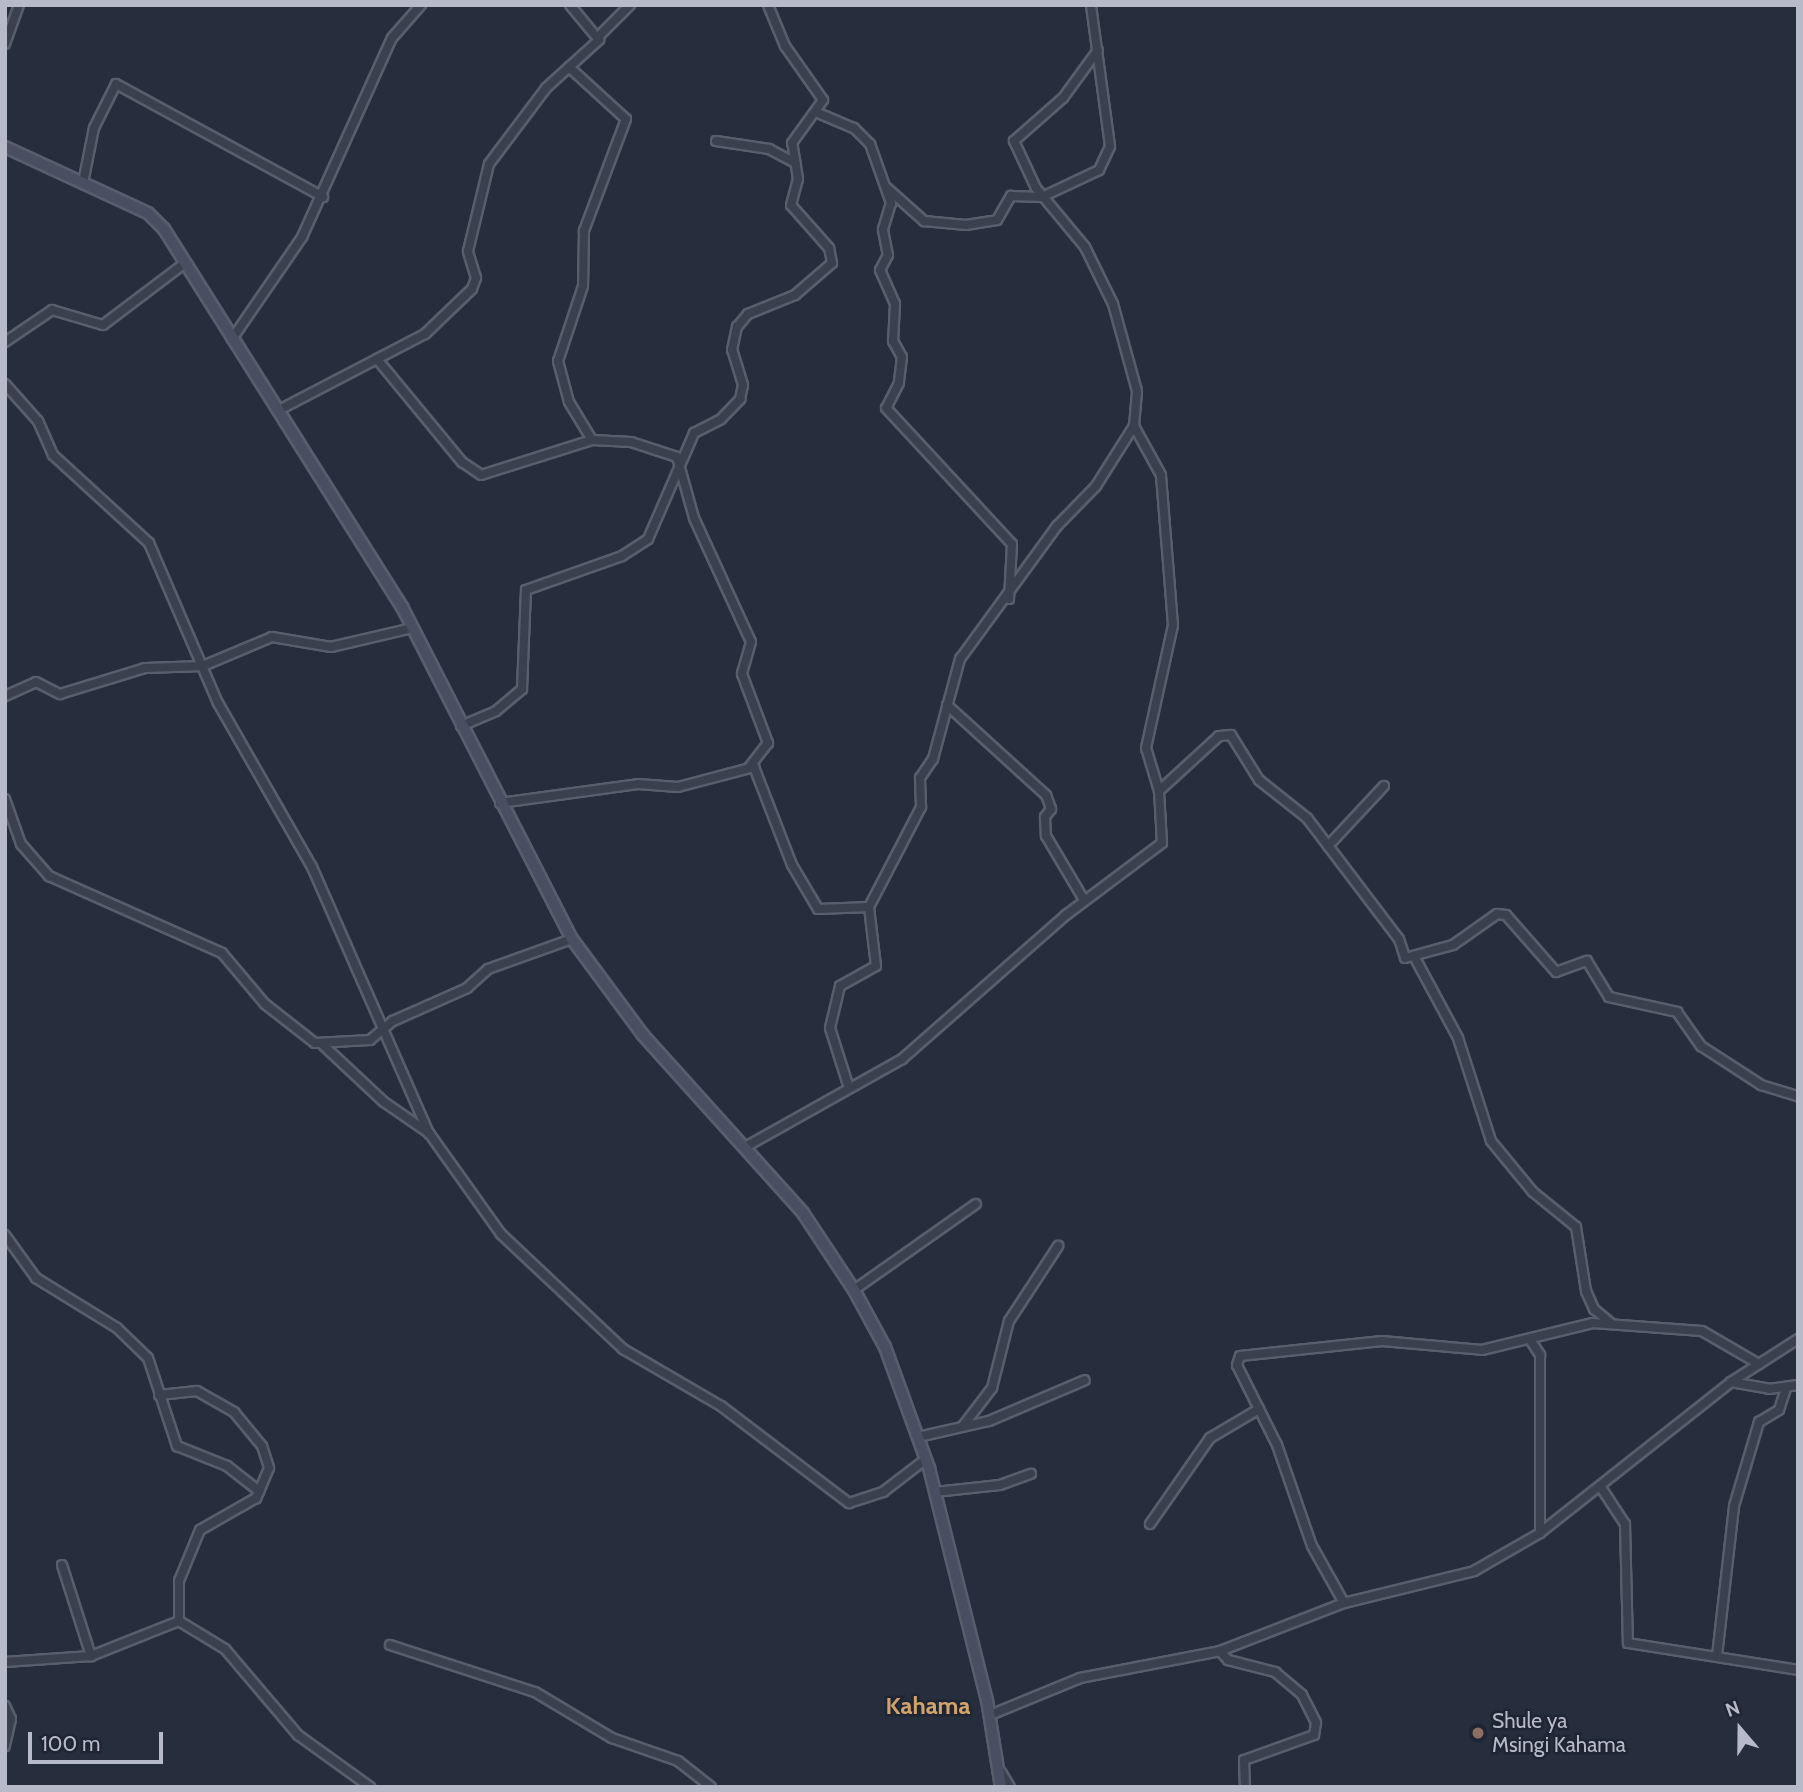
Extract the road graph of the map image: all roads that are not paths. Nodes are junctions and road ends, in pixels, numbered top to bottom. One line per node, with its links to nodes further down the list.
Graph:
1 (19, 5): 8 (street)
2 (421, 5): 17 (street)
3 (570, 5): 7 (street)
4 (630, 5): 7 (street)
5 (768, 5): 11 (street)
6 (1091, 5): 9 (street)
7 (599, 36): 10 (street)
8 (5, 44)
9 (1098, 50): 18 (street); 18 (street)
10 (569, 67): 22 (street); 26 (street)
11 (818, 113): 14 (street); 16 (street)
12 (716, 141): 14 (street)
13 (5, 147): 15 (main road)
14 (795, 163): 27 (street)
15 (83, 183): 17 (street); 19 (main road)
16 (883, 183): 18 (street); 28 (street)
17 (323, 197): 20 (street)
18 (1042, 198): 25 (street)
19 (185, 263): 20 (main road); 21 (street)
20 (232, 339): 24 (main road)
21 (5, 342)
22 (377, 359): 24 (street); 26 (street)
23 (5, 384): 30 (street)
24 (279, 410): 29 (main road)
25 (1134, 426): 28 (street); 36 (street)
26 (592, 440): 27 (street)
27 (680, 464): 33 (street); 34 (street)
28 (1009, 599): 32 (street)
29 (412, 628): 30 (street); 33 (main road)
30 (202, 666): 31 (street); 44 (street)
31 (5, 696)
32 (947, 705): 40 (street); 41 (street)
33 (461, 726): 38 (main road)
34 (750, 766): 38 (street); 41 (street)
35 (1384, 786): 39 (street)
36 (1159, 791): 39 (street); 40 (street)
37 (5, 799): 45 (street)
38 (499, 803): 42 (main road)
39 (1328, 846): 43 (street)
40 (1084, 900): 46 (street)
41 (869, 907): 46 (street)
42 (572, 939): 44 (street); 49 (main road)
43 (1415, 958): 47 (street); 54 (street)
44 (381, 1030): 45 (street); 48 (street)
45 (323, 1045): 48 (street)
46 (849, 1088): 49 (street)
47 (1798, 1096)
48 (429, 1133): 66 (street)
49 (747, 1146): 53 (main road)
50 (976, 1204): 53 (street)
51 (5, 1235): 62 (street)
52 (1058, 1246): 64 (street)
53 (854, 1290): 65 (main road)
54 (1612, 1324): 56 (street); 57 (street)
55 (1798, 1339): 57 (street)
56 (1531, 1341): 63 (street); 72 (street)
57 (1759, 1364): 59 (street)
58 (1085, 1380): 64 (street)
59 (1731, 1382): 61 (street); 68 (street)
60 (1798, 1385): 61 (street)
61 (1786, 1389): 79 (street)
62 (159, 1395): 69 (street); 69 (street)
63 (1259, 1409): 71 (street); 74 (street)
64 (963, 1426): 65 (street)
65 (918, 1437): 66 (main road)
66 (926, 1459): 70 (main road)
67 (1031, 1474): 70 (street)
68 (1602, 1489): 72 (street); 79 (street)
69 (258, 1491): 75 (street)
70 (935, 1492): 83 (main road)
71 (1150, 1524)
72 (1540, 1533): 74 (street)
73 (62, 1565): 78 (street)
74 (1344, 1603): 77 (street)
75 (179, 1621): 78 (street); 86 (street)
76 (390, 1645): 87 (street)
77 (1220, 1651): 83 (street); 90 (street)
78 (90, 1656): 80 (street)
79 (1717, 1656): 81 (street)
80 (5, 1662)
81 (1798, 1670)
82 (5, 1706): 84 (street)
83 (990, 1716): 85 (main road)
84 (5, 1746)
85 (1001, 1772): 88 (main road); 89 (street)
86 (370, 1787)
87 (711, 1787)
88 (1001, 1787)
89 (1010, 1787)
90 (1245, 1787)

